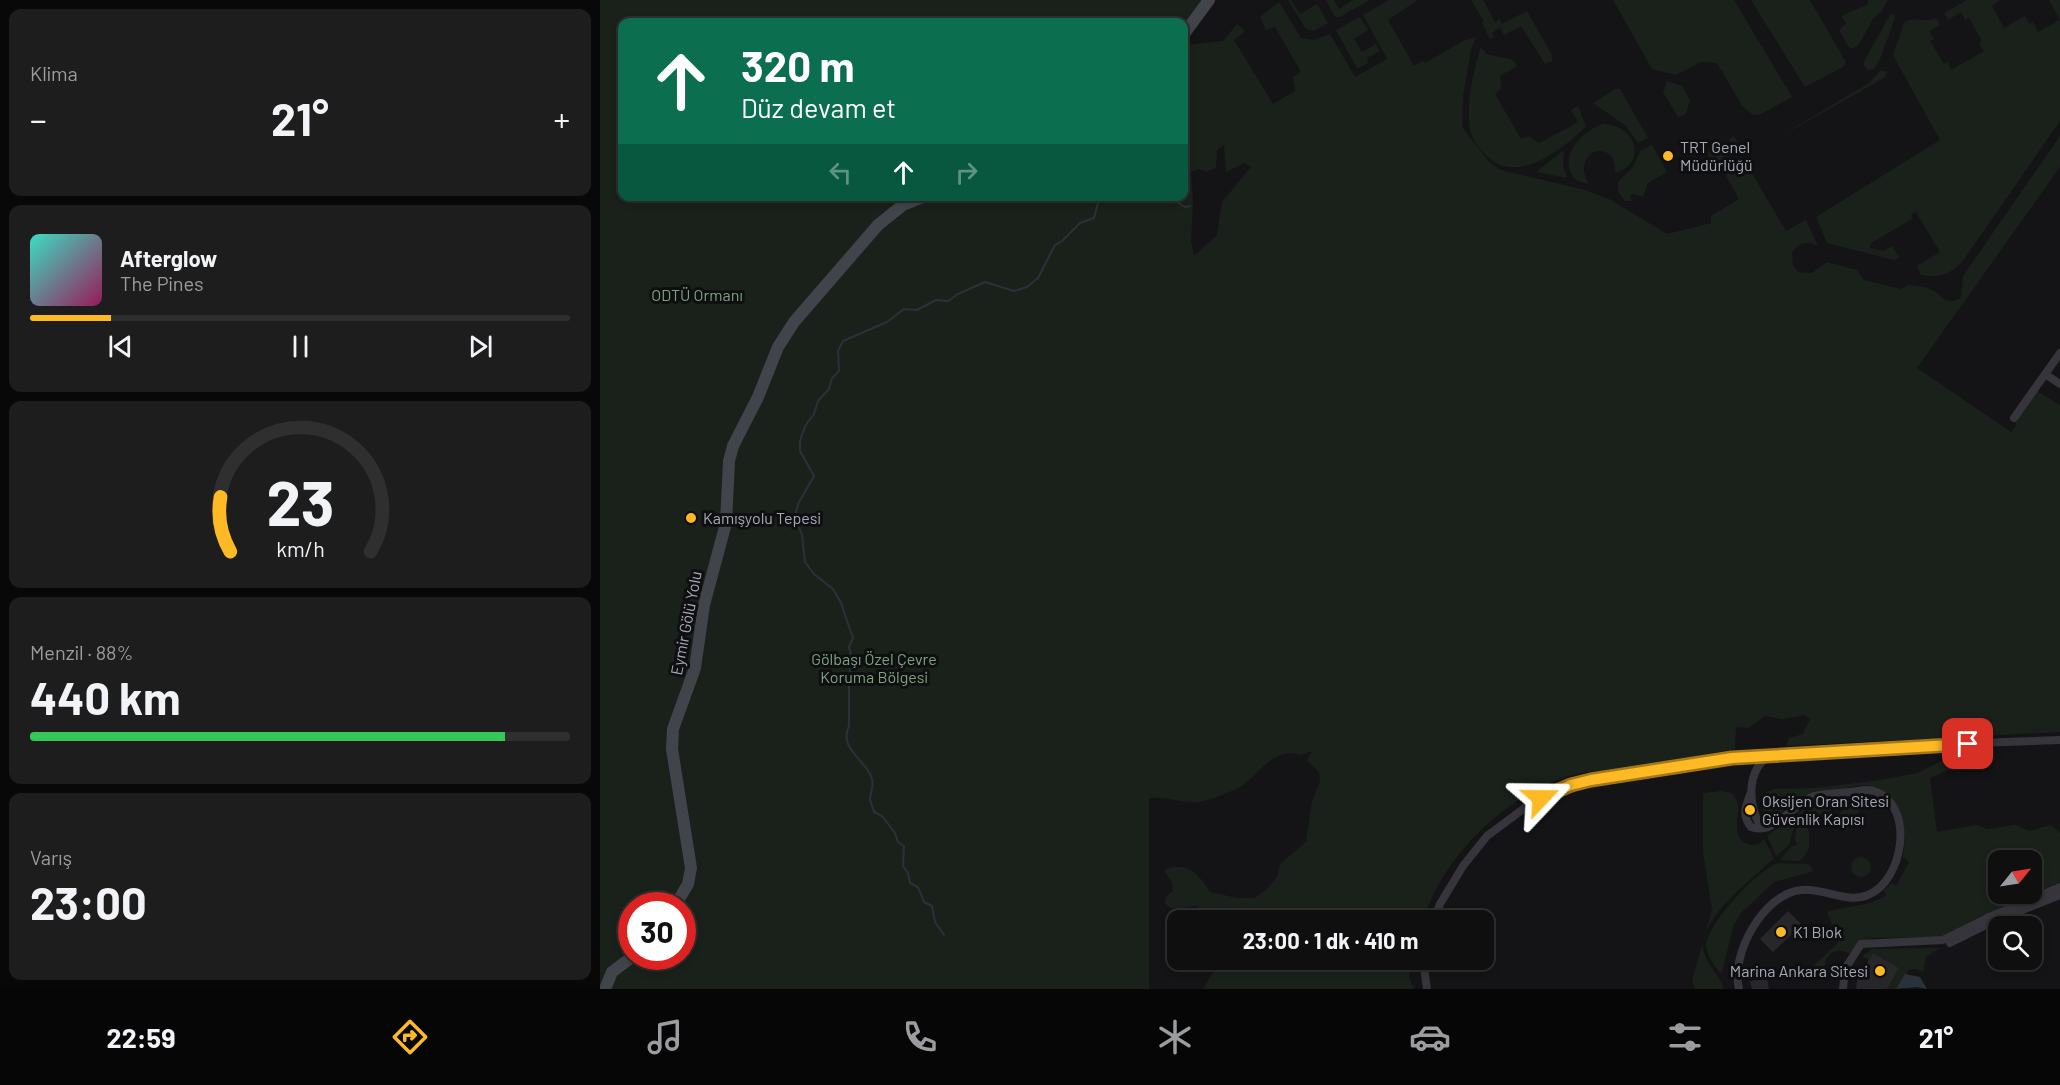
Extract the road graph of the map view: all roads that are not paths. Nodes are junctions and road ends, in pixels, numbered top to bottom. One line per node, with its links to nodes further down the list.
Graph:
1 (1209, 0): 2 (street)
2 (1188, 29)
3 (913, 201): 11 (street, Eymir Gölü Yolu)
4 (2060, 353): 5 (street)
5 (2045, 374): 6 (street); 7 (street)
6 (2060, 384)
7 (2013, 418)
8 (2060, 741): 9 (street)
9 (1769, 754): 13 (street); 19 (street)
10 (2060, 887): 16 (street)
11 (683, 892)
12 (2060, 894): 16 (street)
13 (1438, 910)
14 (618, 968): 17 (street)
15 (1425, 970): 18 (street)
16 (1843, 978): 20 (street)
17 (605, 989)
18 (1427, 989)
19 (1738, 989)
20 (1843, 989)

